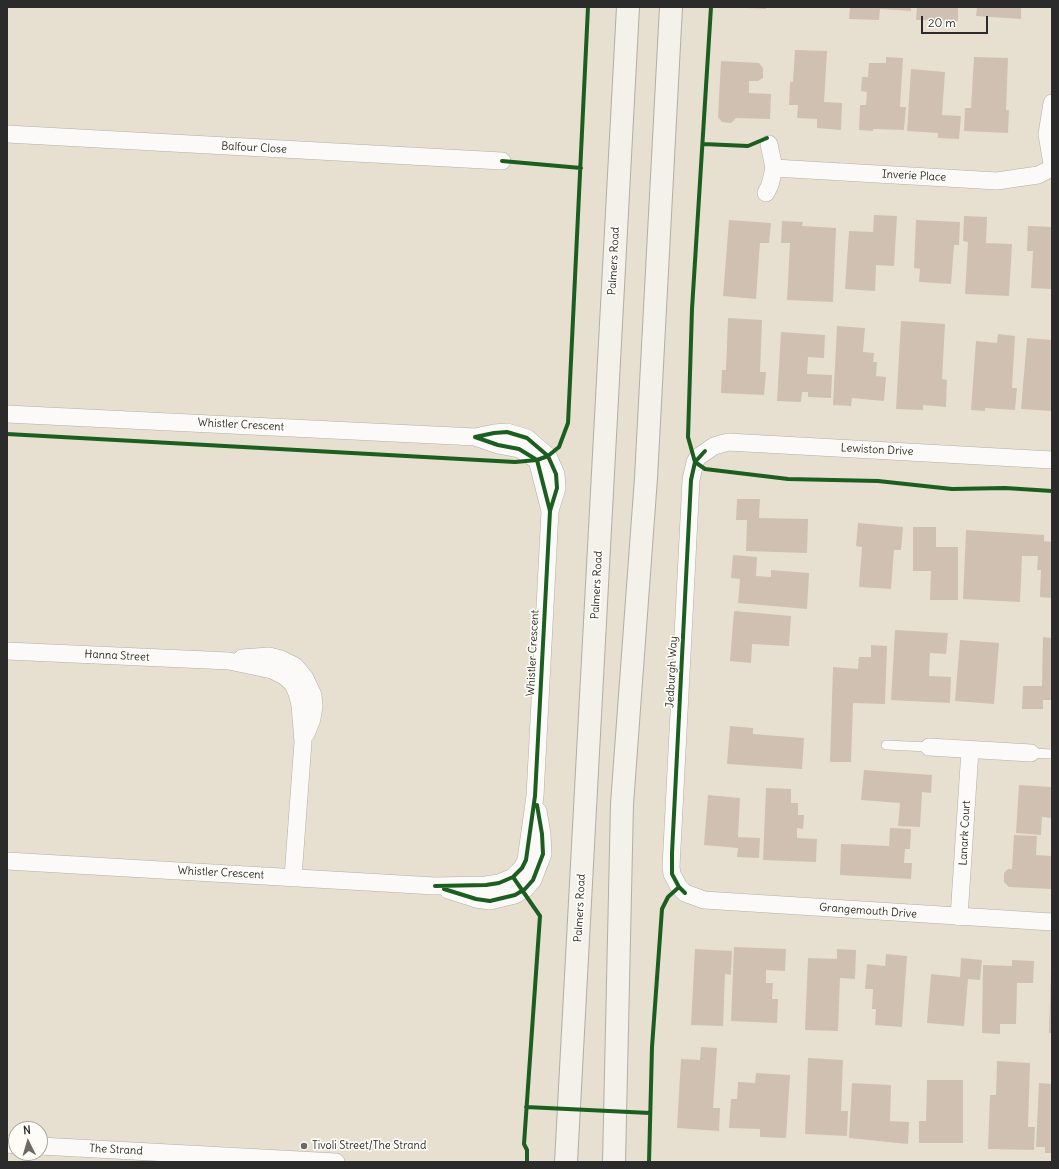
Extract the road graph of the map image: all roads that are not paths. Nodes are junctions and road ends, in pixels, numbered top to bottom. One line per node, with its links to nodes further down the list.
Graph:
1 (628, 7): 28 (main road, Palmers Road)
2 (671, 7): 29 (main road)
3 (1052, 104): 7 (street)
4 (7, 134): 6 (street, Balfour Close)
5 (769, 144): 8 (street)
6 (502, 162)
7 (1052, 164)
8 (774, 168): 9 (street, Inverie Place); 10 (street)
9 (1052, 168)
10 (766, 193)
11 (7, 414): 21 (street, Whistler Crescent)
12 (705, 451): 13 (street, Lewiston Drive); 22 (street, Jedburgh Way)
13 (1052, 460)
14 (7, 651): 21 (street, Hanna Street)
15 (886, 745): 16 (lane)
16 (929, 747): 17 (street)
17 (970, 750): 18 (street); 23 (street, Lanark Court)
18 (1031, 753): 19 (lane)
19 (1052, 754)
20 (7, 861): 21 (street, Whistler Crescent)
21 (293, 877)
22 (685, 893): 23 (street, Grangemouth Drive)
23 (959, 917): 24 (street, Grangemouth Drive)
24 (1052, 922)
25 (48, 1147): 26 (street, The Strand)
26 (148, 1157): 27 (street, The Strand)
27 (336, 1162)
28 (566, 1162)
29 (614, 1162)

